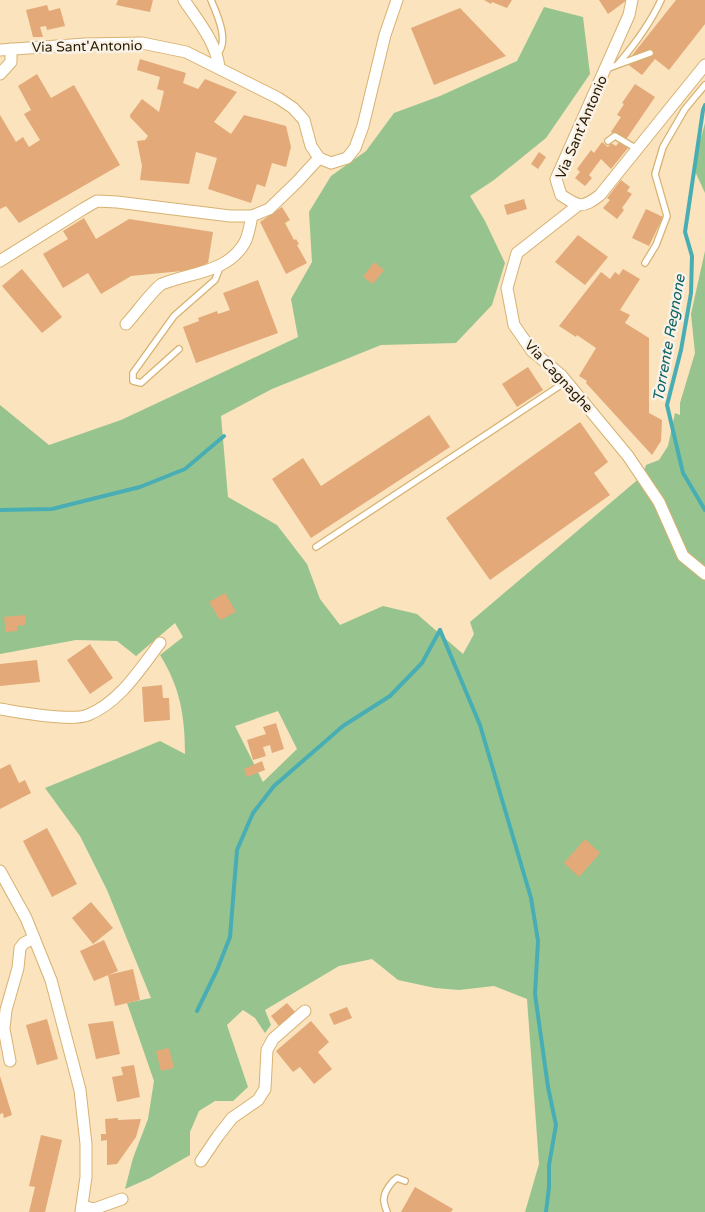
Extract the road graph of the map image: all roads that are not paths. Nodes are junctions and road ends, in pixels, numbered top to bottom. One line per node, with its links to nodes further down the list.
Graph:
1 (184, 0): 8 (street)
2 (211, 0): 8 (lane)
3 (397, 0): 17 (street)
4 (632, 0): 12 (street, Via Sant'Antonio)
5 (661, 0): 9 (lane)
6 (6, 49): 11 (street, Via Sant'Antonio); 13 (street, Via Sant'Antonio)
7 (650, 52): 9 (lane)
8 (217, 54): 11 (street)
9 (618, 64): 12 (lane)
10 (705, 65): 16 (street)
11 (219, 67): 17 (street, Via Sant'Antonio)
12 (606, 69): 18 (street, Via Sant'Antonio)
13 (0, 74)
14 (705, 85): 21 (lane)
15 (608, 141): 16 (lane)
16 (637, 149): 18 (street)
17 (319, 158): 19 (street)
18 (576, 206): 25 (street, Via Cagnaghe)
19 (252, 216): 20 (street); 22 (street)
20 (0, 261)
21 (645, 263)
22 (221, 265): 23 (street); 24 (lane)
23 (126, 324)
24 (179, 349)
25 (567, 381): 26 (lane); 27 (street, Via Cagnaghe)
26 (316, 547)
27 (705, 574)
28 (160, 642): 29 (street)
29 (0, 709)
30 (0, 871): 31 (street)
31 (34, 938): 33 (street); 37 (street)
32 (305, 1011): 34 (street)
33 (10, 1061)
34 (201, 1161)
35 (406, 1181): 38 (lane)
36 (122, 1199): 37 (street)
37 (82, 1209)
38 (387, 1212)

